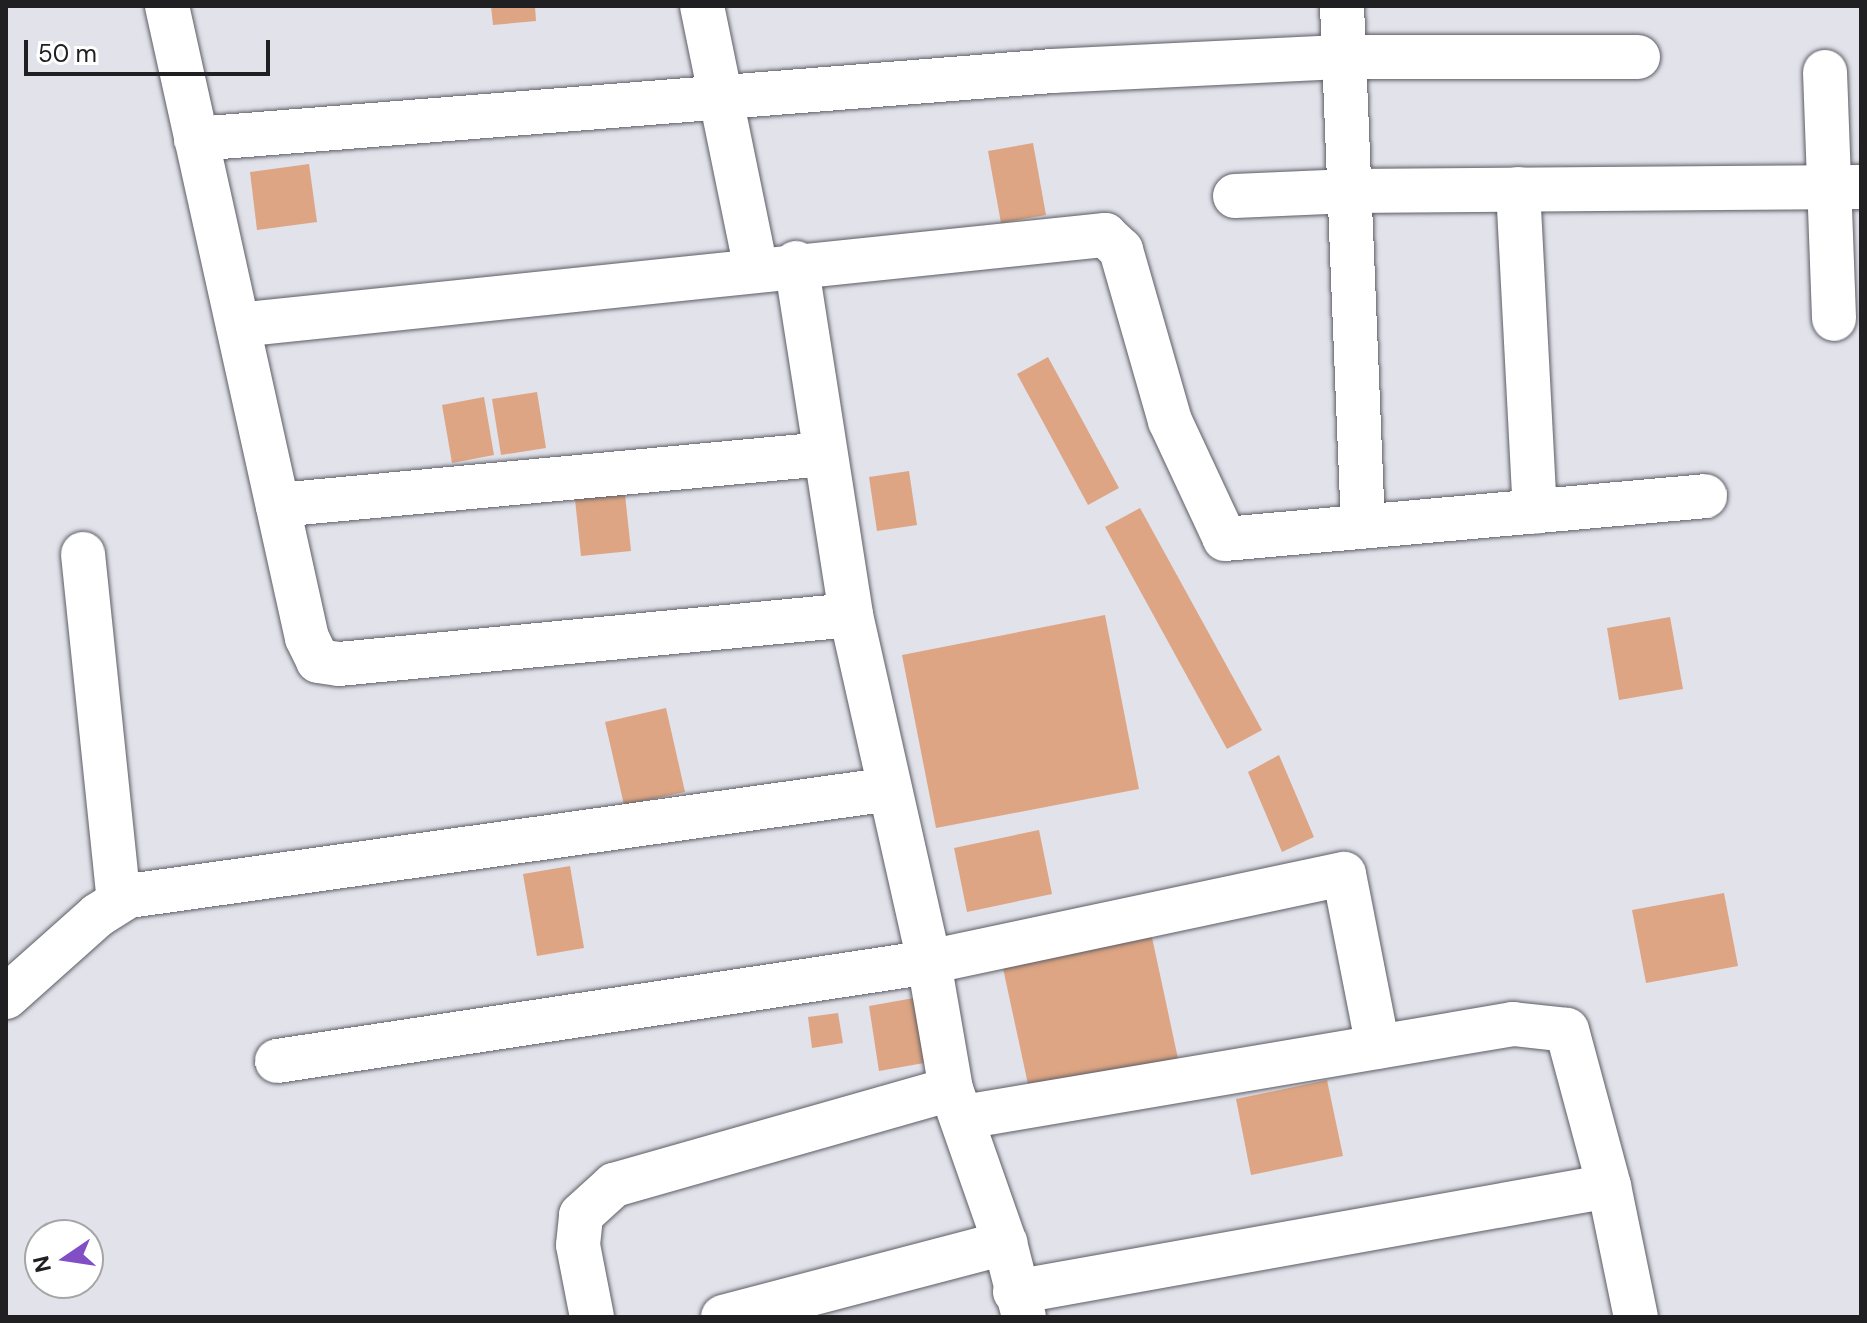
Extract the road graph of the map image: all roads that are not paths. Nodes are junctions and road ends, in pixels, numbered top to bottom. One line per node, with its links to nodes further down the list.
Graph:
1 (167, 6): 8 (street)
2 (702, 6): 7 (street)
3 (1342, 6): 4 (street)
4 (1340, 57): 5 (street); 7 (street); 11 (street)
5 (1638, 57)
6 (1825, 72): 9 (street)
7 (719, 94): 8 (street); 13 (street)
8 (196, 139): 15 (street)
9 (1846, 187): 10 (street); 14 (street)
10 (1518, 189): 11 (street); 19 (street)
11 (1350, 191): 12 (street); 20 (street)
12 (1235, 196)
13 (776, 266): 15 (street); 16 (street); 20 (street)
14 (1834, 319)
15 (238, 325): 18 (street)
16 (825, 454): 18 (street); 22 (street)
17 (1705, 496): 19 (street)
18 (278, 505): 22 (street)
19 (1535, 512): 20 (street)
20 (1363, 527)
21 (83, 554): 24 (street)
22 (851, 615): 23 (street)
23 (890, 789): 24 (street); 25 (street)
24 (119, 900): 26 (street)
25 (929, 962): 27 (street); 28 (street); 29 (street)
26 (6, 997)
27 (1378, 1047): 29 (street); 30 (street)
28 (277, 1061)
29 (958, 1103): 31 (street); 33 (street)
30 (1609, 1186): 32 (street); 35 (street)
31 (1005, 1243): 32 (street); 34 (street)
32 (1020, 1304)
33 (592, 1317)
34 (723, 1317)
35 (1636, 1317)

